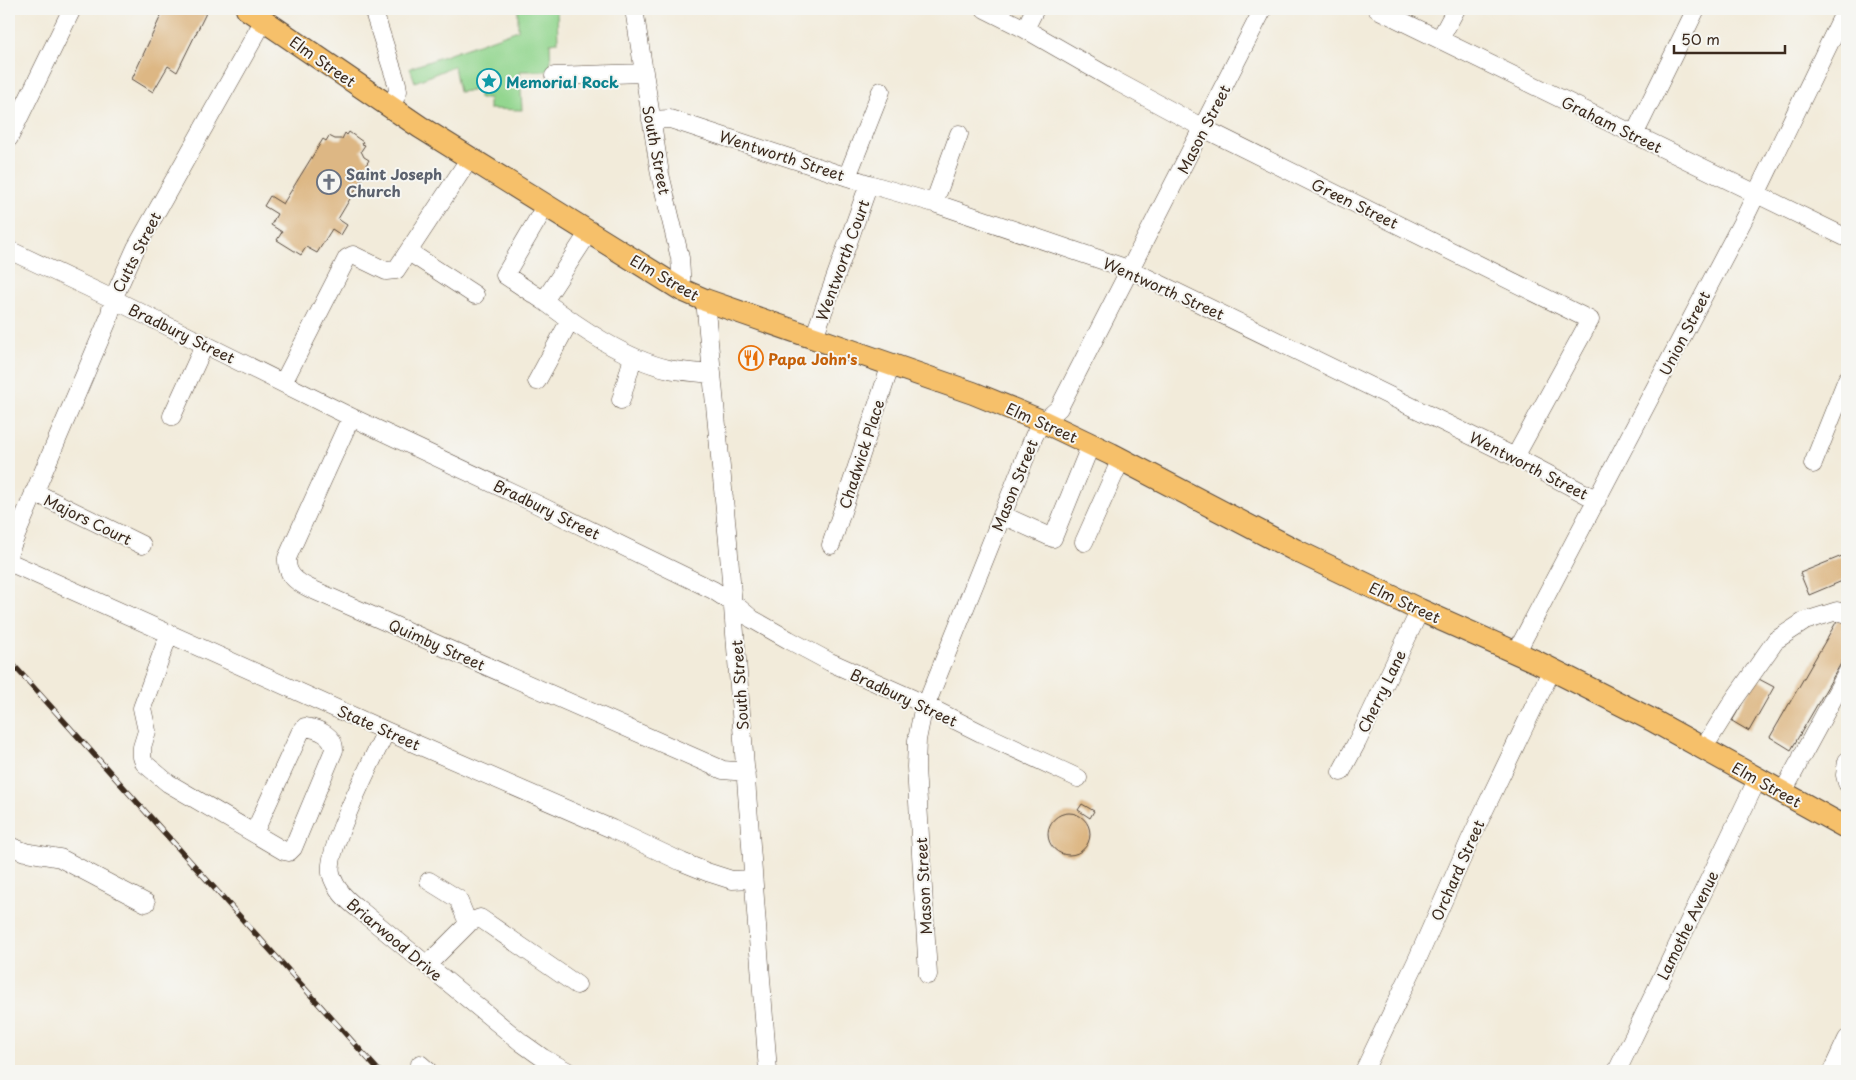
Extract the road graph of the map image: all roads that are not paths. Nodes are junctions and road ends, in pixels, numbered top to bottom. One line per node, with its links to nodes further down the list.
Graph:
1 (72, 9): 22 (street)
2 (373, 9): 17 (street)
3 (634, 9): 14 (street, South Street)
4 (985, 9): 12 (street, Green Street)
5 (1035, 9): 12 (street)
6 (1263, 9): 19 (street, Mason Street)
7 (1377, 9): 13 (street, Graham Street)
8 (1456, 9): 13 (street)
9 (1696, 9): 21 (street)
10 (1846, 9): 26 (street, Union Street)
11 (256, 14): 17 (main road, Elm Street); 36 (street, Cutts Street)
12 (1026, 29): 19 (street, Green Street)
13 (1440, 39): 21 (street, Graham Street)
14 (643, 73): 15 (street); 18 (street, South Street)
15 (554, 76)
16 (881, 91): 24 (street)
17 (391, 108): 23 (main road, Elm Street)
18 (651, 120): 24 (street, Wentworth Street); 34 (street, South Street)
19 (1203, 128): 33 (street, Mason Street); 53 (street, Green Street)
20 (959, 134): 27 (street)
21 (1634, 135): 26 (street, Graham Street)
22 (9, 138)
23 (470, 158): 28 (main road, Elm Street); 32 (street)
24 (847, 176): 25 (street, Wentworth Street)
25 (869, 184): 27 (street, Wentworth Street); 40 (street, Wentworth Court)
26 (1756, 193): 30 (street, Graham Street); 57 (street, Union Street)
27 (934, 203): 33 (street, Wentworth Street)
28 (546, 205): 29 (main road, Elm Street); 38 (street)
29 (589, 232): 34 (main road, Elm Street); 38 (street)
30 (1847, 238)
31 (9, 250): 36 (street, Bradbury Street)
32 (408, 253): 35 (street); 47 (street)
33 (1131, 270): 51 (street, Mason Street); 53 (street, Wentworth Street)
34 (682, 290): 37 (main road, Elm Street)
35 (474, 295)
36 (112, 299): 41 (street, Bradbury Street); 56 (street, Cutts Street)
37 (705, 300): 40 (main road, Elm Street); 44 (street, South Street)
38 (544, 301): 39 (street)
39 (570, 320): 42 (street); 46 (street)
40 (814, 337): 43 (main road, Elm Street)
41 (205, 344): 47 (street, Bradbury Street); 49 (street)
42 (633, 357): 44 (street); 48 (street)
43 (891, 364): 51 (main road, Elm Street); 61 (street, Chadwick Place)
44 (712, 374): 64 (street, South Street)
45 (1847, 379): 55 (street)
46 (538, 381)
47 (283, 383): 50 (street, Bradbury Street)
48 (621, 400)
49 (172, 416)
50 (351, 417): 64 (street, Bradbury Street); 77 (street, Quimby Street)
51 (1044, 422): 52 (main road, Elm Street); 58 (street, Mason Street)
52 (1091, 444): 54 (main road, Elm Street); 58 (street)
53 (1515, 457): 57 (street, Wentworth Street)
54 (1121, 459): 59 (street); 65 (main road, Elm Street)
55 (1813, 464)
56 (34, 492): 60 (street, Majors Court); 62 (street, Cutts Street)
57 (1597, 500): 68 (street, Union Street)
58 (1002, 515): 72 (street, Mason Street)
59 (1084, 542)
60 (142, 545)
61 (831, 545)
62 (9, 552)
63 (9, 562): 67 (street, State Street)
64 (733, 603): 72 (street, Bradbury Street); 77 (street, South Street)
65 (1420, 610): 68 (main road, Elm Street); 78 (street, Cherry Lane)
66 (1847, 614): 75 (street)
67 (169, 634): 71 (street, State Street); 84 (street)
68 (1516, 653): 69 (main road, Elm Street)
69 (1552, 670): 75 (main road, Elm Street); 97 (street, Orchard Street)
70 (1847, 673): 82 (street)
71 (323, 702): 73 (street); 74 (street, State Street)
72 (926, 705): 79 (street, Bradbury Street); 91 (street, Mason Street)
73 (313, 728): 84 (street); 84 (street)
74 (386, 731): 86 (street, State Street); 90 (street, Briarwood Drive)
75 (1703, 749): 80 (main road, Elm Street)
76 (1847, 761): 81 (street)
77 (746, 772): 86 (street, South Street)
78 (1341, 772)
79 (1078, 778)
80 (1758, 778): 82 (main road, Elm Street); 98 (street, Lamothe Avenue)
81 (1847, 783)
82 (1783, 792): 83 (main road, Elm Street)
83 (1847, 828)
84 (254, 833)
85 (9, 846): 88 (street)
86 (752, 878): 96 (street, South Street)
87 (429, 881): 89 (street)
88 (146, 903)
89 (470, 922): 90 (street); 92 (street)
90 (427, 965): 94 (street, Briarwood Drive)
91 (928, 975)
92 (576, 985)
93 (1847, 1039): 99 (street)
94 (548, 1067): 95 (street, Briarwood Drive)
95 (567, 1071)
96 (768, 1071)
97 (1364, 1071)
98 (1617, 1071)
99 (1832, 1071)

